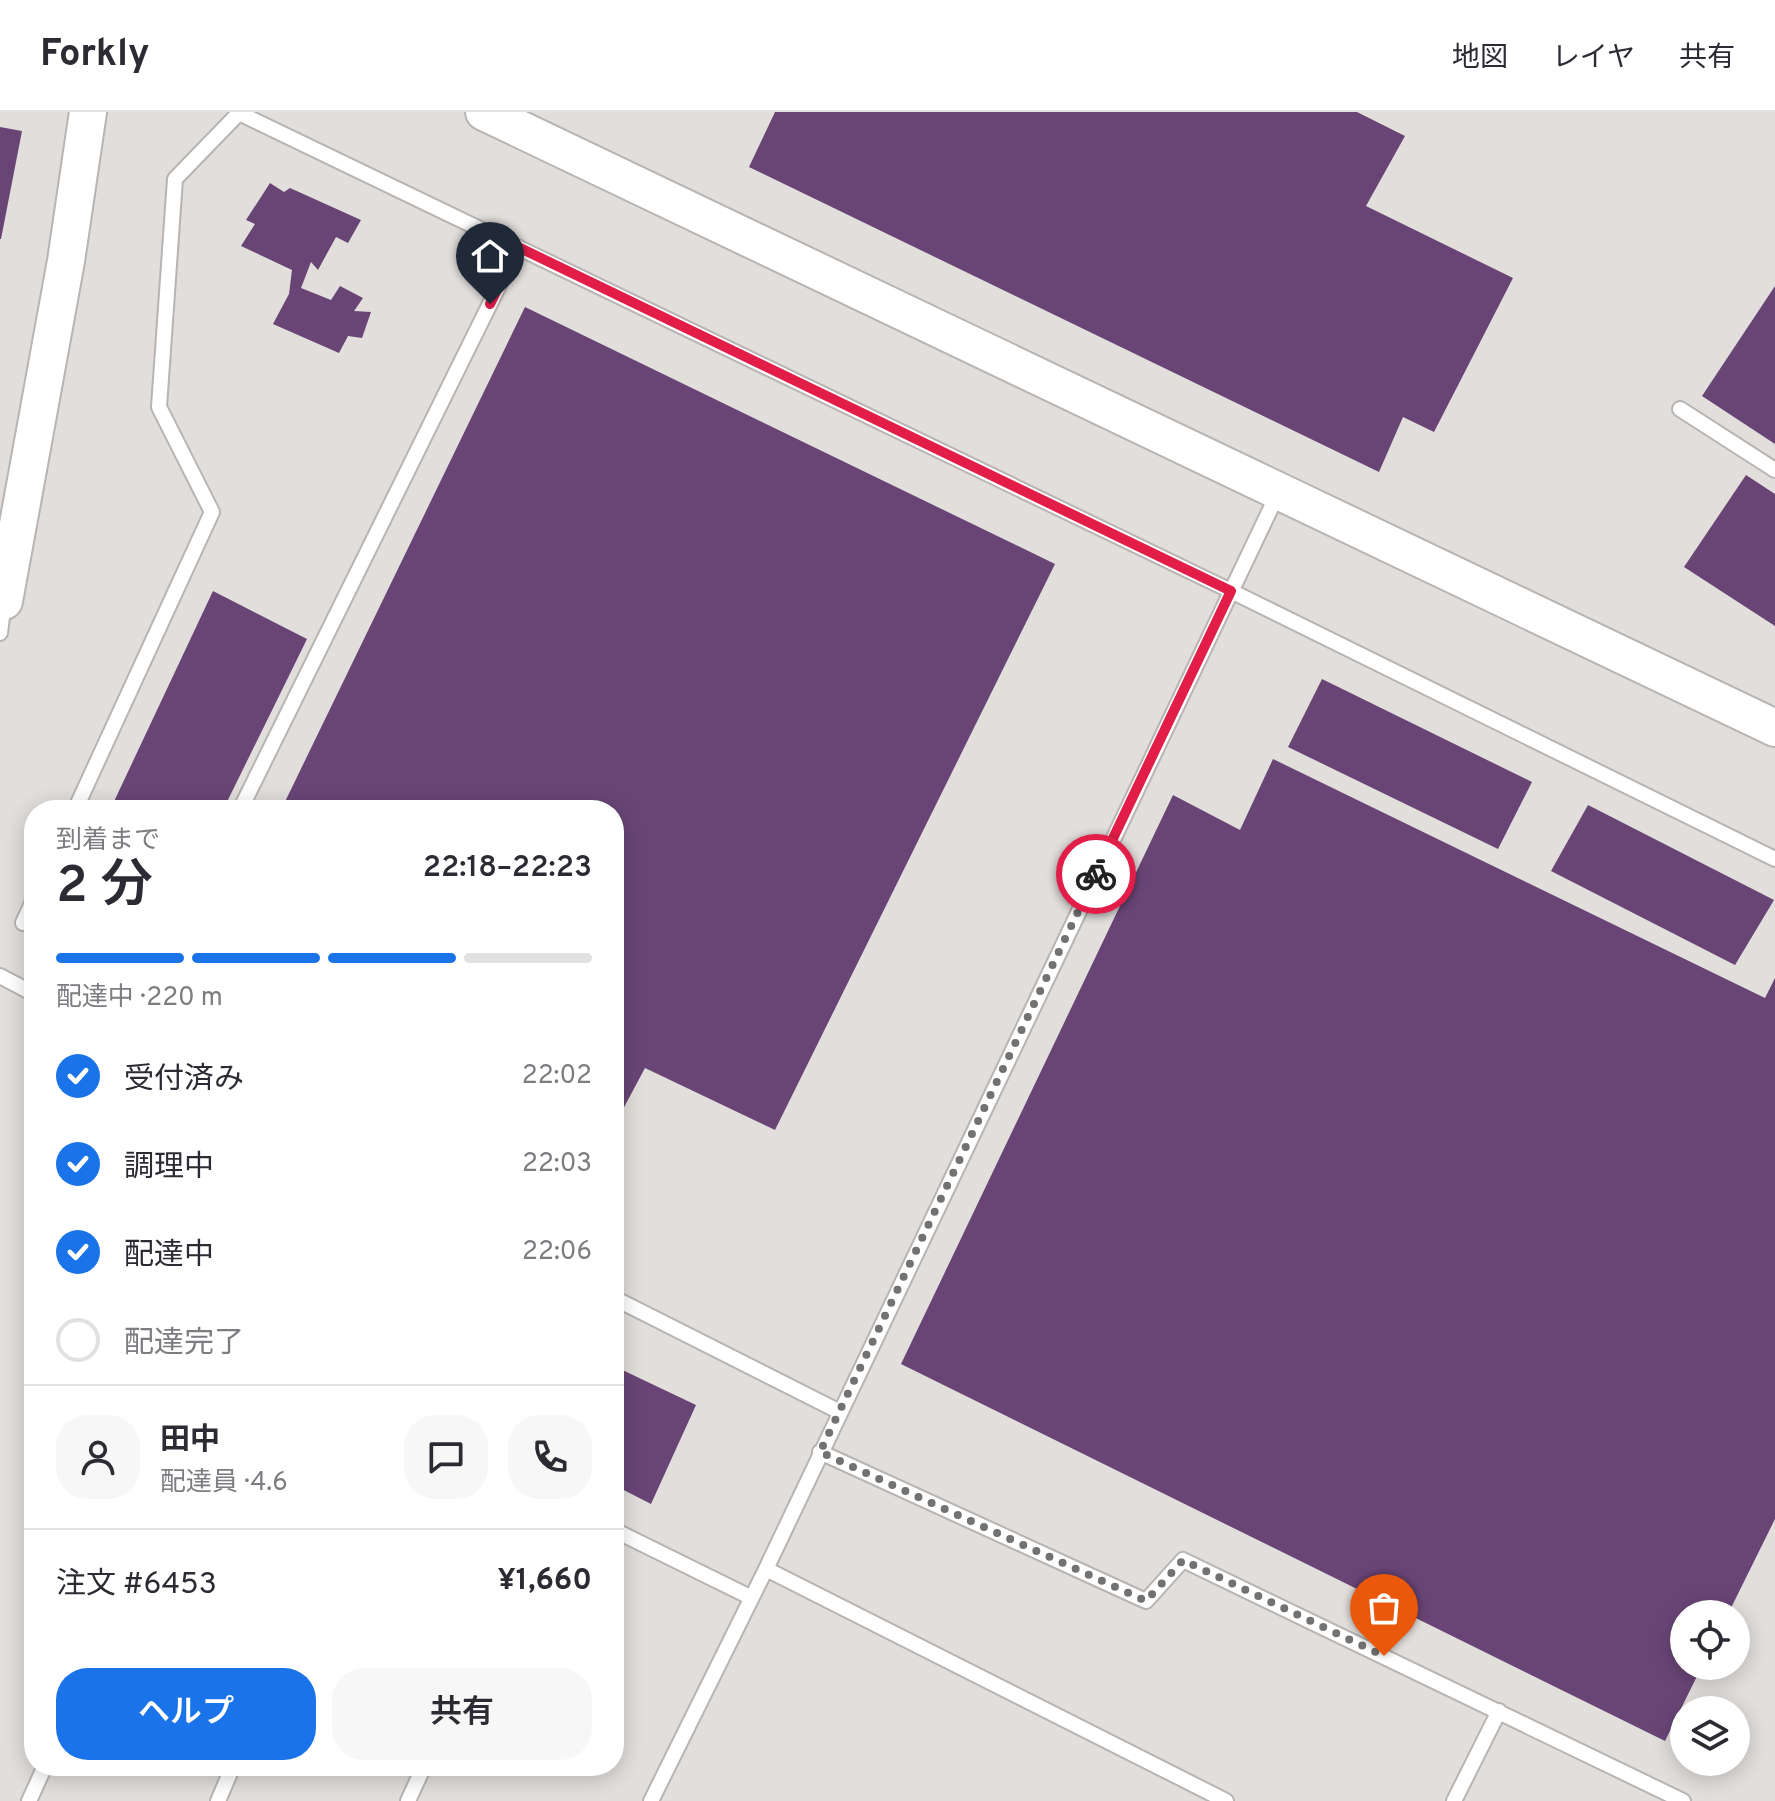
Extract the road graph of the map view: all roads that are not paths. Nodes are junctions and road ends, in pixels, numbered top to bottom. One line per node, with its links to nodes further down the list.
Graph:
1 (88, 112): 8 (street)
2 (484, 112): 6 (street)
3 (518, 247): 7 (lane); 10 (lane); 11 (lane)
4 (1680, 409): 5 (lane)
5 (1775, 470)
6 (1279, 490): 7 (lane); 9 (street)
7 (1231, 591): 12 (lane); 16 (lane)
8 (2, 617)
9 (1775, 728)
10 (80, 800)
11 (245, 800)
12 (1775, 859)
13 (0, 976): 14 (lane)
14 (24, 989)
15 (624, 1303): 16 (lane)
16 (840, 1412): 17 (lane)
17 (820, 1452): 19 (lane); 21 (lane)
18 (624, 1535): 20 (lane)
19 (766, 1569): 20 (lane); 31 (lane)
20 (750, 1597): 25 (lane)
21 (1499, 1711): 26 (lane); 32 (lane)
22 (40, 1776): 27 (lane)
23 (229, 1776): 28 (lane)
24 (419, 1776): 29 (lane)
25 (653, 1797): 30 (lane)
26 (1460, 1799)
27 (29, 1801)
28 (218, 1801)
29 (408, 1801)
30 (670, 1801)
31 (1226, 1801)
32 (1683, 1801)

